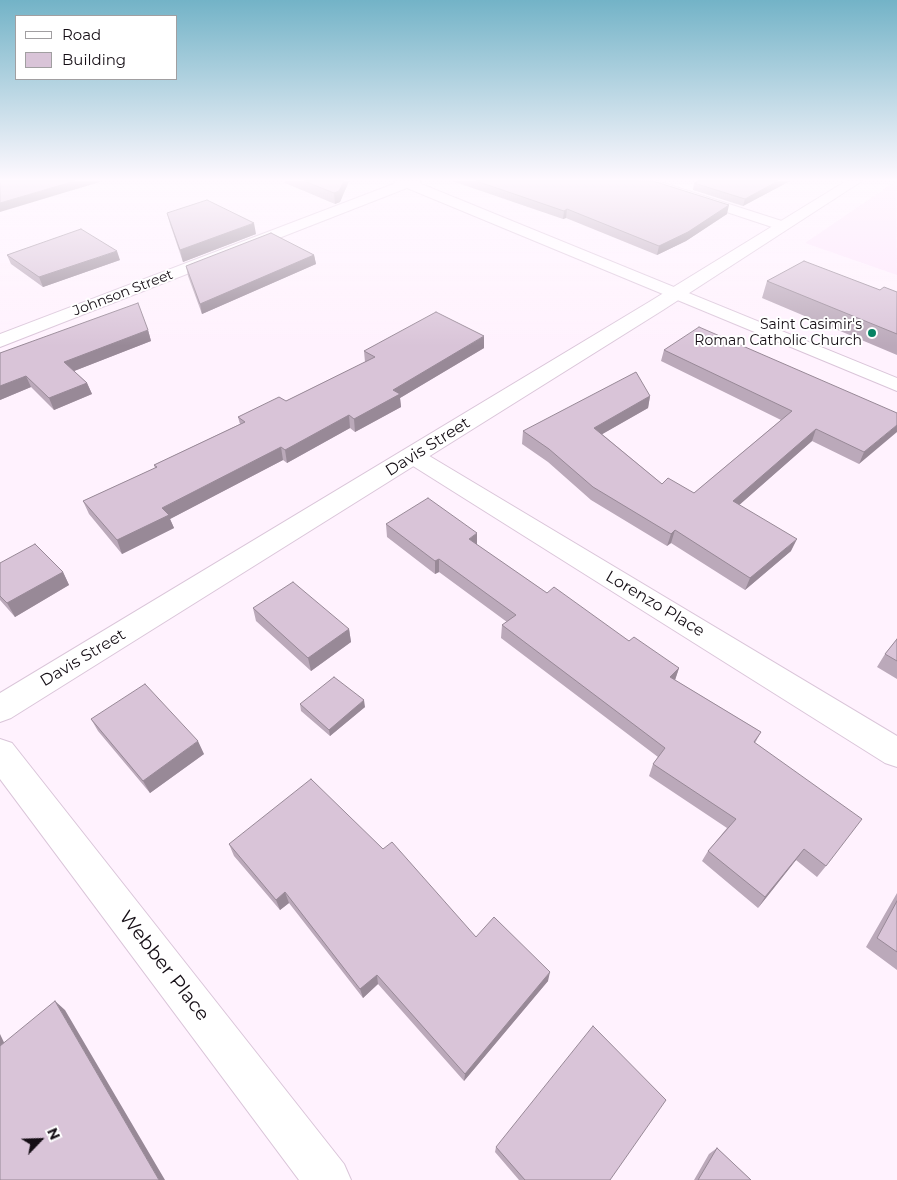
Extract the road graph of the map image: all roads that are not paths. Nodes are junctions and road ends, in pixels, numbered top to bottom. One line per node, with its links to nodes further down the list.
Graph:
1 (267, 236): 5 (street, Johnson Street)
2 (538, 236): 4 (street)
3 (767, 236): 4 (street, Davis Street)
4 (676, 294): 6 (street); 7 (street, Davis Street)
5 (0, 341)
6 (897, 385)
7 (413, 456): 8 (street, Davis Street); 10 (street, Lorenzo Place)
8 (0, 709)
9 (0, 752): 11 (street, Webber Place)
10 (897, 752)
11 (328, 1180)

